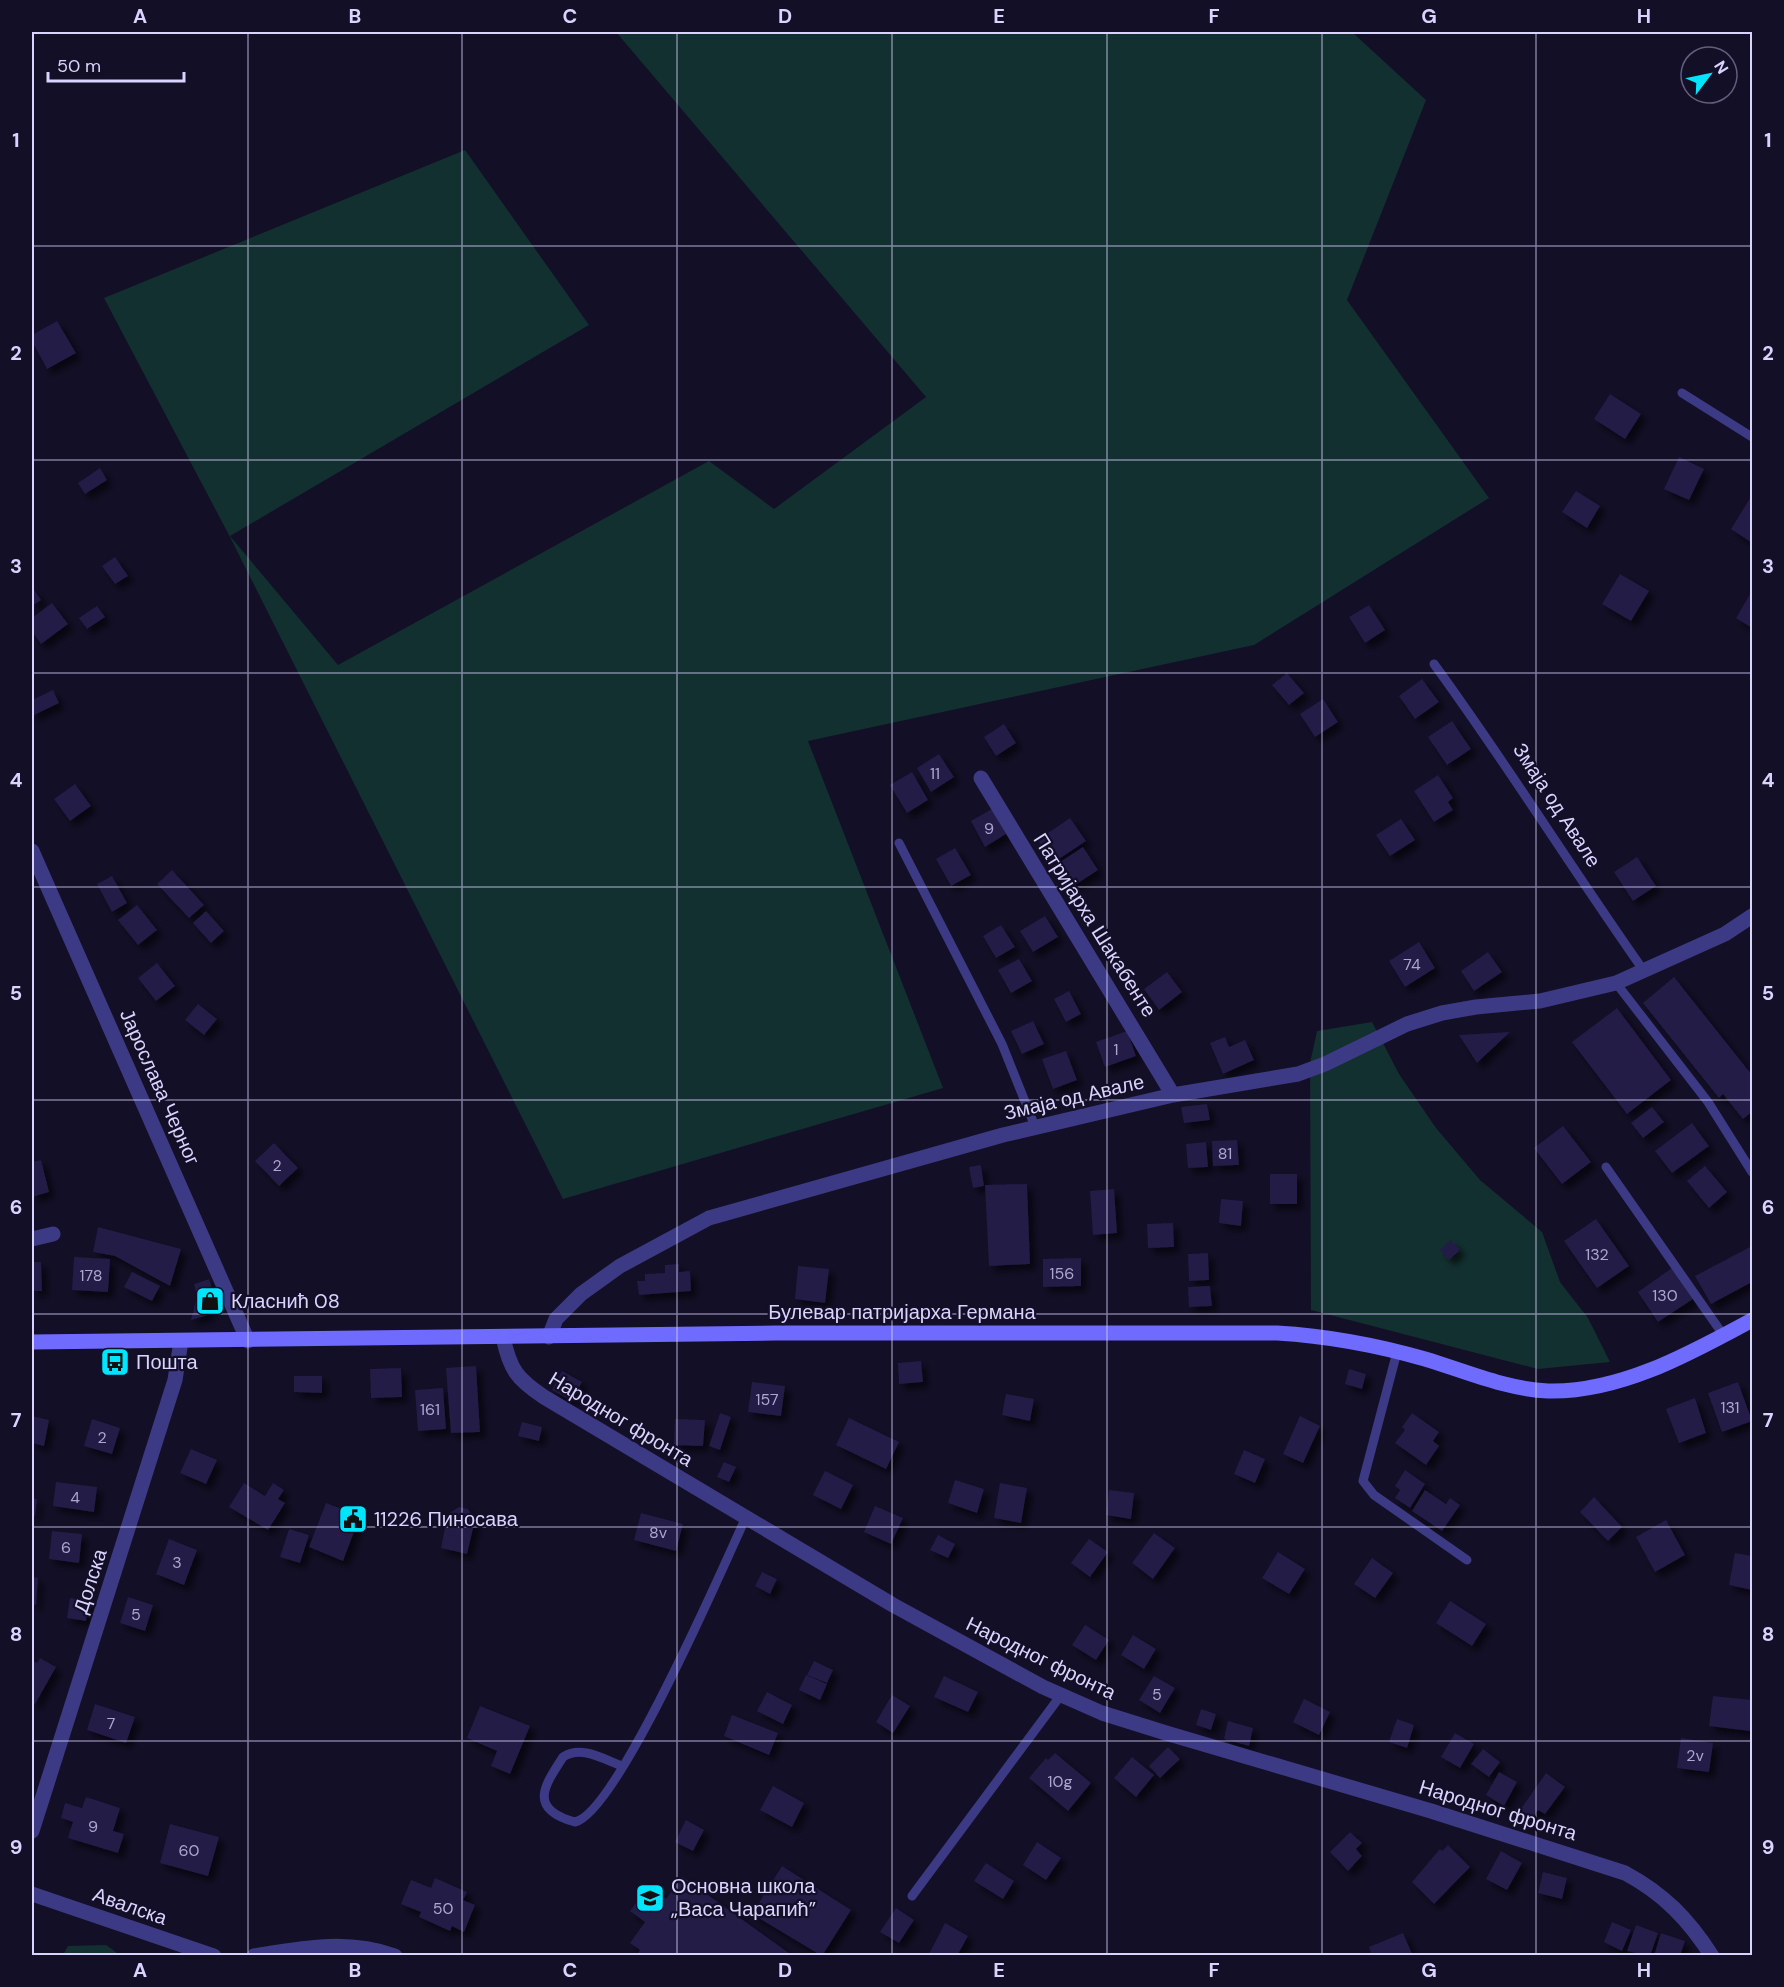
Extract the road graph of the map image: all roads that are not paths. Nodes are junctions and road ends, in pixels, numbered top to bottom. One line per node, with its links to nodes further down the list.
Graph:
1 (1682, 393): 2 (lane)
2 (1752, 437)
3 (1434, 664): 8 (lane, Змаја од Авале)
4 (981, 778): 10 (street, Патријарха Шакабенте)
5 (899, 843): 11 (lane)
6 (32, 851): 21 (street, Јарослава Черног)
7 (1752, 916): 8 (street, Змаја од Авале)
8 (1644, 971): 9 (street, Змаја од Авале)
9 (1616, 983): 10 (street, Змаја од Авале); 13 (lane)
10 (1173, 1095): 11 (street, Змаја од Авале)
11 (1036, 1129): 19 (street, Змаја од Авале)
12 (1606, 1167): 17 (lane)
13 (1752, 1172)
14 (53, 1234): 15 (street)
15 (32, 1239)
16 (1752, 1320): 17 (main road, Булевар патријарха Германа)
17 (1724, 1336): 23 (main road, Булевар патријарха Германа)
18 (503, 1337): 19 (main road, Булевар патријарха Германа); 21 (main road, Булевар патријарха Германа); 24 (street, Народног фронта)
19 (549, 1337): 23 (main road, Булевар патријарха Германа)
20 (182, 1341): 21 (main road, Булевар патријарха Германа); 22 (main road, Булевар патријарха Германа); 28 (street, Долска)
21 (248, 1341)
22 (32, 1342)
23 (1397, 1352): 25 (lane)
24 (746, 1517): 26 (street, Народног фронта); 27 (lane)
25 (1467, 1560)
26 (1061, 1695): 30 (lane); 34 (street, Народног фронта)
27 (622, 1766): 27 (lane)
28 (32, 1831)
29 (32, 1894): 31 (street, Авалска)
30 (912, 1896)
31 (214, 1956)
32 (254, 1956): 33 (street)
33 (395, 1956)
34 (1712, 1956)

